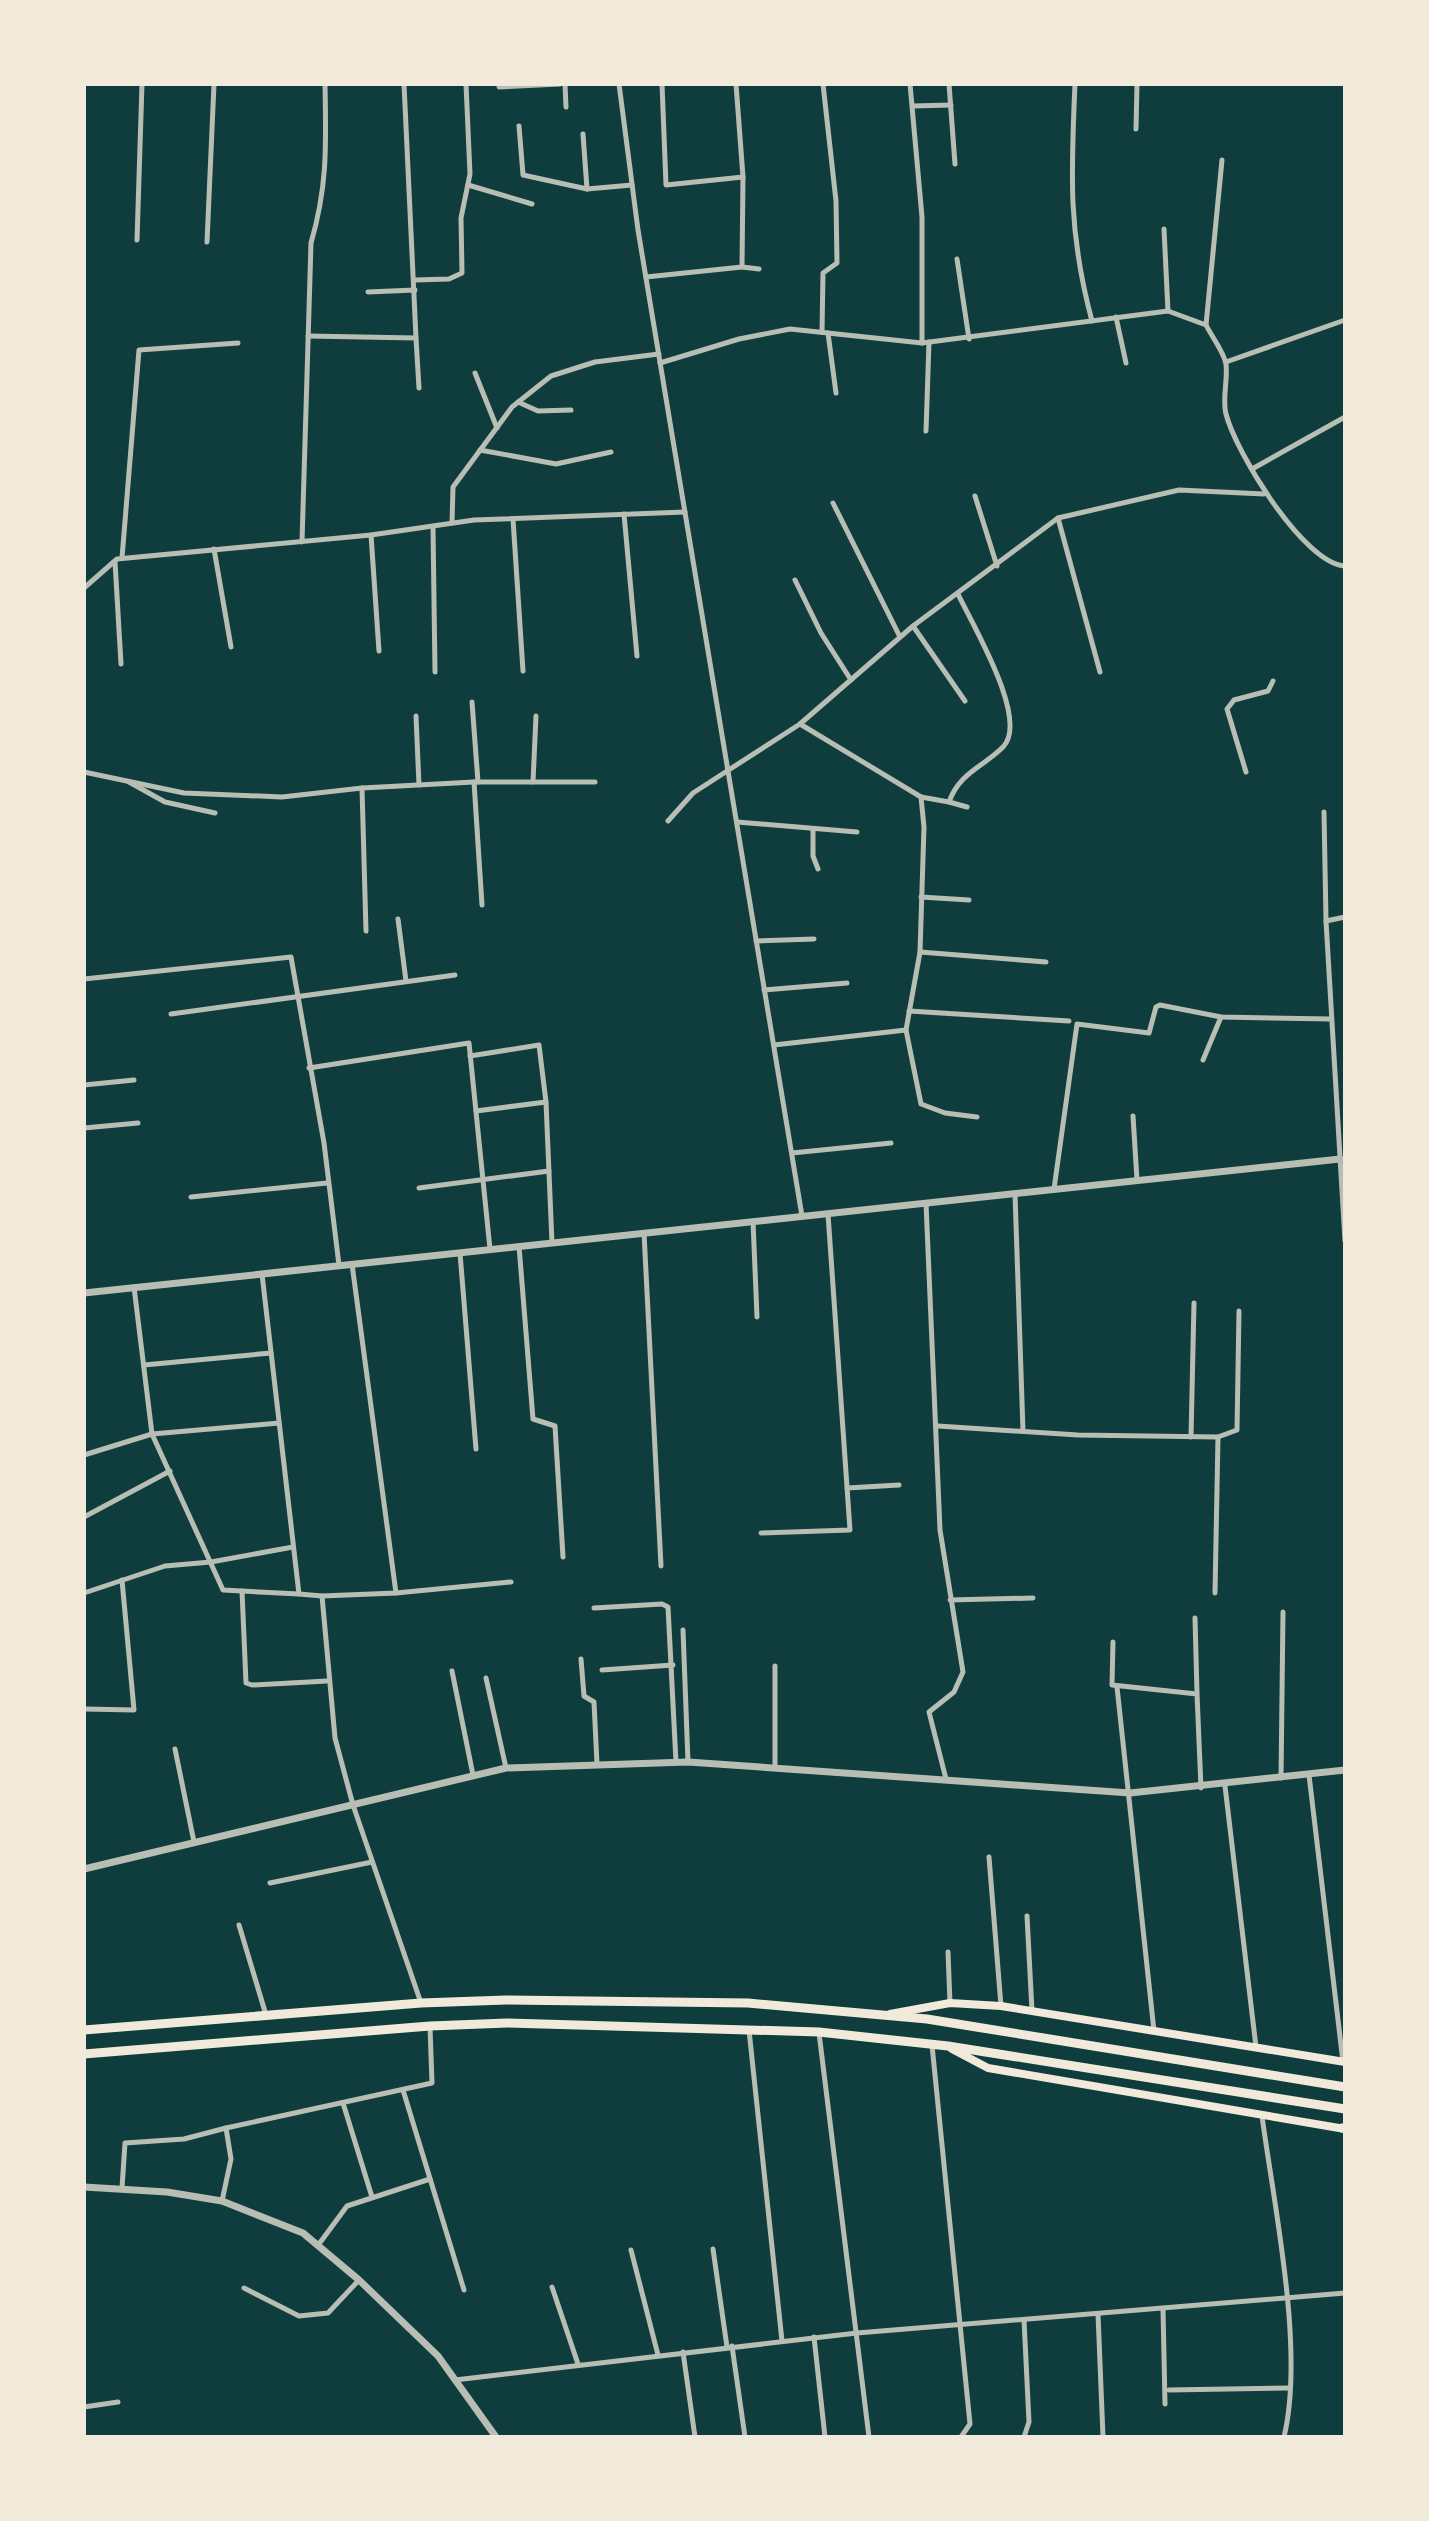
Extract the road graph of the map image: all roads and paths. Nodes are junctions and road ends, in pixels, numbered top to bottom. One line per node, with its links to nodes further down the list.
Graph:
1 (142, 84): 30 (street)
2 (214, 84): 31 (street)
3 (325, 84): 45 (street)
4 (404, 84): 36 (street)
5 (466, 84): 25 (street)
6 (562, 84): 15 (street); 18 (street)
7 (619, 84): 26 (street)
8 (662, 84): 24 (street)
9 (736, 84): 24 (street)
10 (823, 84): 44 (street)
11 (910, 84): 17 (street)
12 (949, 84): 16 (street)
13 (1075, 84): 42 (street)
14 (1137, 84): 20 (street)
15 (499, 87)
16 (951, 105): 17 (street); 23 (street)
17 (913, 106): 49 (street)
18 (566, 107)
19 (519, 126): 27 (street)
20 (1136, 129)
21 (583, 134): 27 (street)
22 (1222, 160): 43 (street)
23 (955, 164)
24 (743, 177): 33 (street)
25 (468, 185): 28 (street); 36 (street)
26 (632, 185): 27 (street); 35 (street)
27 (587, 189)
28 (532, 204)
29 (1164, 229): 39 (street)
30 (137, 240)
31 (207, 242)
32 (957, 259): 47 (street)
33 (742, 267): 34 (street); 35 (street)
34 (759, 269)
35 (646, 277): 50 (street)
36 (415, 280): 37 (street)
37 (415, 290): 38 (street); 46 (street)
38 (368, 292)
39 (1168, 311): 40 (street); 43 (street)
40 (1116, 317): 42 (street); 53 (street)
41 (1345, 320): 51 (street)
42 (1093, 321): 47 (street)
43 (1206, 325): 51 (street)
44 (825, 332): 49 (street); 52 (street); 56 (street)
45 (308, 336): 46 (street); 75 (street)
46 (416, 338): 55 (street)
47 (969, 339): 49 (street)
48 (238, 343): 77 (street)
49 (925, 343): 61 (street)
50 (659, 354): 52 (street); 57 (street)
51 (1226, 362): 64 (street)
52 (660, 363): 68 (street)
53 (1126, 363)
54 (475, 373): 60 (street)
55 (419, 388)
56 (836, 393)
57 (518, 402): 58 (street); 60 (street)
58 (571, 410)
59 (1345, 417): 64 (street)
60 (497, 428): 62 (street)
61 (926, 431)
62 (480, 450): 63 (street); 72 (street)
63 (611, 452)
64 (1252, 469): 65 (street)
65 (1264, 494): 70 (street); 80 (street)
66 (975, 496): 79 (street)
67 (833, 503): 85 (street)
68 (685, 512): 69 (street); 102 (street)
69 (624, 514): 71 (street); 88 (street)
70 (1058, 518): 79 (street); 92 (street)
71 (513, 519): 72 (street); 90 (street)
72 (452, 523): 73 (street)
73 (433, 527): 74 (street); 91 (street)
74 (371, 535): 75 (street); 87 (street)
75 (302, 542): 76 (street)
76 (214, 549): 77 (street); 86 (street)
77 (122, 558): 78 (street)
78 (115, 561): 82 (street); 89 (street)
79 (997, 566): 83 (street)
80 (1345, 566)
81 (795, 580): 93 (street)
82 (84, 588)
83 (958, 594): 84 (street); 110 (street)
84 (913, 626): 85 (street); 95 (street)
85 (900, 637): 93 (street)
86 (231, 647)
87 (379, 651)
88 (637, 656)
89 (121, 664)
90 (523, 671)
91 (435, 672)
92 (1100, 672)
93 (851, 681): 99 (street)
94 (1273, 681): 101 (street)
95 (965, 701)
96 (472, 702): 104 (street)
97 (416, 716): 107 (street)
98 (536, 716): 105 (street)
99 (800, 724): 102 (street); 109 (street)
100 (84, 772): 103 (street)
101 (1246, 772)
102 (728, 773): 114 (street); 115 (street)
103 (129, 781): 108 (street); 113 (street)
104 (476, 782): 105 (street); 107 (street); 121 (street)
105 (533, 782): 106 (street)
106 (595, 782)
107 (419, 785): 108 (street)
108 (362, 788): 125 (street)
109 (921, 797): 110 (street); 119 (street)
110 (949, 802): 111 (street)
111 (967, 807)
112 (1324, 812): 124 (street)
113 (215, 813)
114 (668, 821)
115 (737, 822): 116 (street); 127 (street)
116 (813, 830): 117 (street); 118 (street)
117 (857, 832)
118 (818, 869)
119 (921, 897): 120 (street); 128 (street)
120 (969, 900)
121 (482, 905)
122 (1345, 917): 124 (street)
123 (398, 919): 132 (street)
124 (1326, 921): 139 (street)
125 (366, 931)
126 (814, 939): 127 (street)
127 (756, 941): 134 (street)
128 (920, 952): 129 (street); 136 (street)
129 (1046, 962)
130 (455, 975): 132 (street)
131 (84, 979): 135 (street)
132 (406, 981): 135 (street)
133 (847, 983): 134 (street)
134 (764, 990): 142 (street)
135 (298, 997): 137 (street); 145 (street)
136 (909, 1011): 140 (street); 141 (street)
137 (171, 1014)
138 (1221, 1017): 139 (street); 144 (street); 162 (street)
139 (1331, 1019): 156 (street)
140 (1069, 1021)
141 (906, 1030): 142 (street); 151 (street)
142 (774, 1045): 155 (street)
143 (470, 1056): 145 (street); 148 (street); 149 (street)
144 (1203, 1060)
145 (309, 1068): 160 (street)
146 (134, 1080): 147 (street)
147 (84, 1085)
148 (546, 1102): 149 (street); 157 (street)
149 (476, 1111): 158 (street)
150 (1133, 1116): 159 (street)
151 (977, 1117)
152 (138, 1123): 153 (street)
153 (84, 1128)
154 (891, 1143): 155 (street)
155 (792, 1153): 167 (street)
156 (1340, 1159): 159 (street); 170 (street)
157 (549, 1171): 158 (street); 171 (street)
158 (483, 1180): 161 (street); 173 (street)
159 (1137, 1180): 162 (street)
160 (327, 1183): 164 (street); 176 (street)
161 (419, 1188)
162 (1054, 1189): 163 (street)
163 (1015, 1193): 165 (street); 187 (street)
164 (191, 1197)
165 (926, 1203): 166 (street); 186 (street)
166 (828, 1214): 167 (street); 195 (street)
167 (802, 1216): 168 (street)
168 (753, 1221): 169 (street); 182 (street)
169 (644, 1233): 171 (street); 201 (street)
170 (1345, 1241)
171 (552, 1243): 172 (street)
172 (519, 1246): 173 (street); 199 (street)
173 (490, 1249): 174 (street)
174 (460, 1253): 175 (street); 191 (street)
175 (352, 1264): 176 (street); 206 (street)
176 (339, 1265): 177 (street)
177 (262, 1274): 178 (street); 183 (street)
178 (134, 1287): 179 (street); 184 (street)
179 (84, 1293)
180 (1194, 1303): 189 (street)
181 (1239, 1311): 190 (street)
182 (757, 1317)
183 (271, 1353): 184 (street); 185 (street)
184 (144, 1365): 188 (street)
185 (279, 1423): 188 (street); 198 (street)
186 (938, 1426): 187 (street); 211 (street)
187 (1023, 1431): 189 (street)
188 (152, 1434): 192 (street); 193 (street)
189 (1191, 1437): 190 (street)
190 (1218, 1437): 207 (street)
191 (476, 1449)
192 (84, 1455)
193 (170, 1471): 196 (street); 200 (street)
194 (899, 1485): 195 (street)
195 (847, 1488): 197 (street)
196 (84, 1517)
197 (761, 1533)
198 (293, 1547): 200 (street); 208 (street)
199 (563, 1557)
200 (211, 1562): 202 (street); 204 (street)
201 (661, 1566)
202 (122, 1580): 205 (street); 226 (street)
203 (511, 1582): 206 (street)
204 (242, 1591): 208 (street); 223 (street)
205 (84, 1593)
206 (396, 1593): 209 (street)
207 (1215, 1593)
208 (299, 1594): 209 (street)
209 (322, 1596): 223 (street)
210 (1033, 1598): 211 (street)
211 (950, 1600): 238 (street)
212 (594, 1608): 218 (street)
213 (1283, 1612): 237 (street)
214 (1195, 1618): 225 (street)
215 (683, 1630): 230 (street)
216 (1113, 1642): 224 (street)
217 (581, 1659): 231 (street)
218 (673, 1665): 220 (street); 229 (street)
219 (775, 1666): 232 (street)
220 (602, 1670)
221 (452, 1671): 235 (street)
222 (486, 1678): 233 (street)
223 (327, 1681): 242 (street)
224 (1117, 1687): 225 (street); 241 (street)
225 (1197, 1694): 240 (street)
226 (84, 1709)
227 (175, 1749): 243 (street)
228 (1345, 1761): 234 (street)
229 (676, 1762): 230 (street); 231 (street)
230 (688, 1762): 232 (street)
231 (597, 1764): 233 (street)
232 (775, 1766): 238 (street)
233 (506, 1768): 235 (street)
234 (1345, 1770): 236 (street)
235 (473, 1775): 242 (street)
236 (1309, 1775): 237 (street); 266 (street)
237 (1281, 1778): 239 (street)
238 (946, 1779): 241 (street)
239 (1225, 1786): 240 (street); 264 (street)
240 (1201, 1788): 241 (street)
241 (1130, 1793): 260 (street)
242 (353, 1805): 243 (street); 245 (street)
243 (194, 1842): 246 (street)
244 (989, 1857): 253 (street)
245 (372, 1862): 247 (street); 251 (street)
246 (84, 1869)
247 (270, 1883)
248 (1027, 1916): 254 (street)
249 (239, 1925): 256 (street)
250 (948, 1952): 252 (street)
251 (421, 2003): 255 (main road); 256 (main road)
252 (950, 2003): 253 (main road); 255 (main road)
253 (1001, 2006): 254 (main road)
254 (1032, 2011): 260 (main road)
255 (889, 2014): 267 (main road)
256 (266, 2015): 258 (main road)
257 (430, 2026): 259 (main road); 265 (main road); 268 (street)
258 (84, 2029)
259 (749, 2029): 261 (main road); 294 (street)
260 (1154, 2031): 264 (main road)
261 (819, 2032): 262 (main road); 292 (street)
262 (932, 2044): 263 (main road); 291 (street)
263 (948, 2046): 270 (main road); 271 (main road)
264 (1256, 2047): 266 (main road)
265 (84, 2054)
266 (1344, 2062)
267 (1345, 2087)
268 (403, 2090): 269 (street); 274 (street)
269 (343, 2103): 272 (street); 277 (street)
270 (1345, 2109)
271 (1262, 2115): 273 (main road); 287 (street)
272 (226, 2128): 276 (street); 278 (street)
273 (1344, 2128)
274 (430, 2179): 277 (street); 285 (street)
275 (84, 2187): 276 (street)
276 (122, 2188): 278 (street)
277 (372, 2197): 279 (street)
278 (222, 2201): 279 (street)
279 (319, 2244): 282 (street)
280 (713, 2249): 295 (street)
281 (631, 2250): 297 (street)
282 (359, 2280): 284 (street); 299 (street)
283 (552, 2287): 298 (street)
284 (244, 2288)
285 (464, 2290)
286 (1345, 2293): 287 (street)
287 (1287, 2299): 288 (street); 300 (street)
288 (1163, 2309): 289 (street); 303 (street)
289 (1098, 2314): 290 (street); 314 (street)
290 (1024, 2320): 291 (street); 313 (street)
291 (960, 2324): 292 (street); 312 (street)
292 (857, 2333): 293 (street); 311 (street)
293 (814, 2337): 294 (street); 310 (street)
294 (782, 2341): 295 (street)
295 (730, 2347): 296 (street); 309 (street)
296 (683, 2352): 297 (street); 308 (street)
297 (658, 2355): 298 (street)
298 (578, 2364): 299 (street)
299 (455, 2380): 305 (street)
300 (1290, 2388): 301 (street); 315 (street)
301 (1169, 2390)
302 (118, 2402): 304 (street)
303 (1165, 2404)
304 (84, 2407)
305 (480, 2420): 306 (street); 307 (street)
306 (485, 2437)
307 (496, 2437)
308 (695, 2437)
309 (745, 2437)
310 (825, 2437)
311 (869, 2437)
312 (961, 2437)
313 (1024, 2437)
314 (1103, 2437)
315 (1284, 2437)

